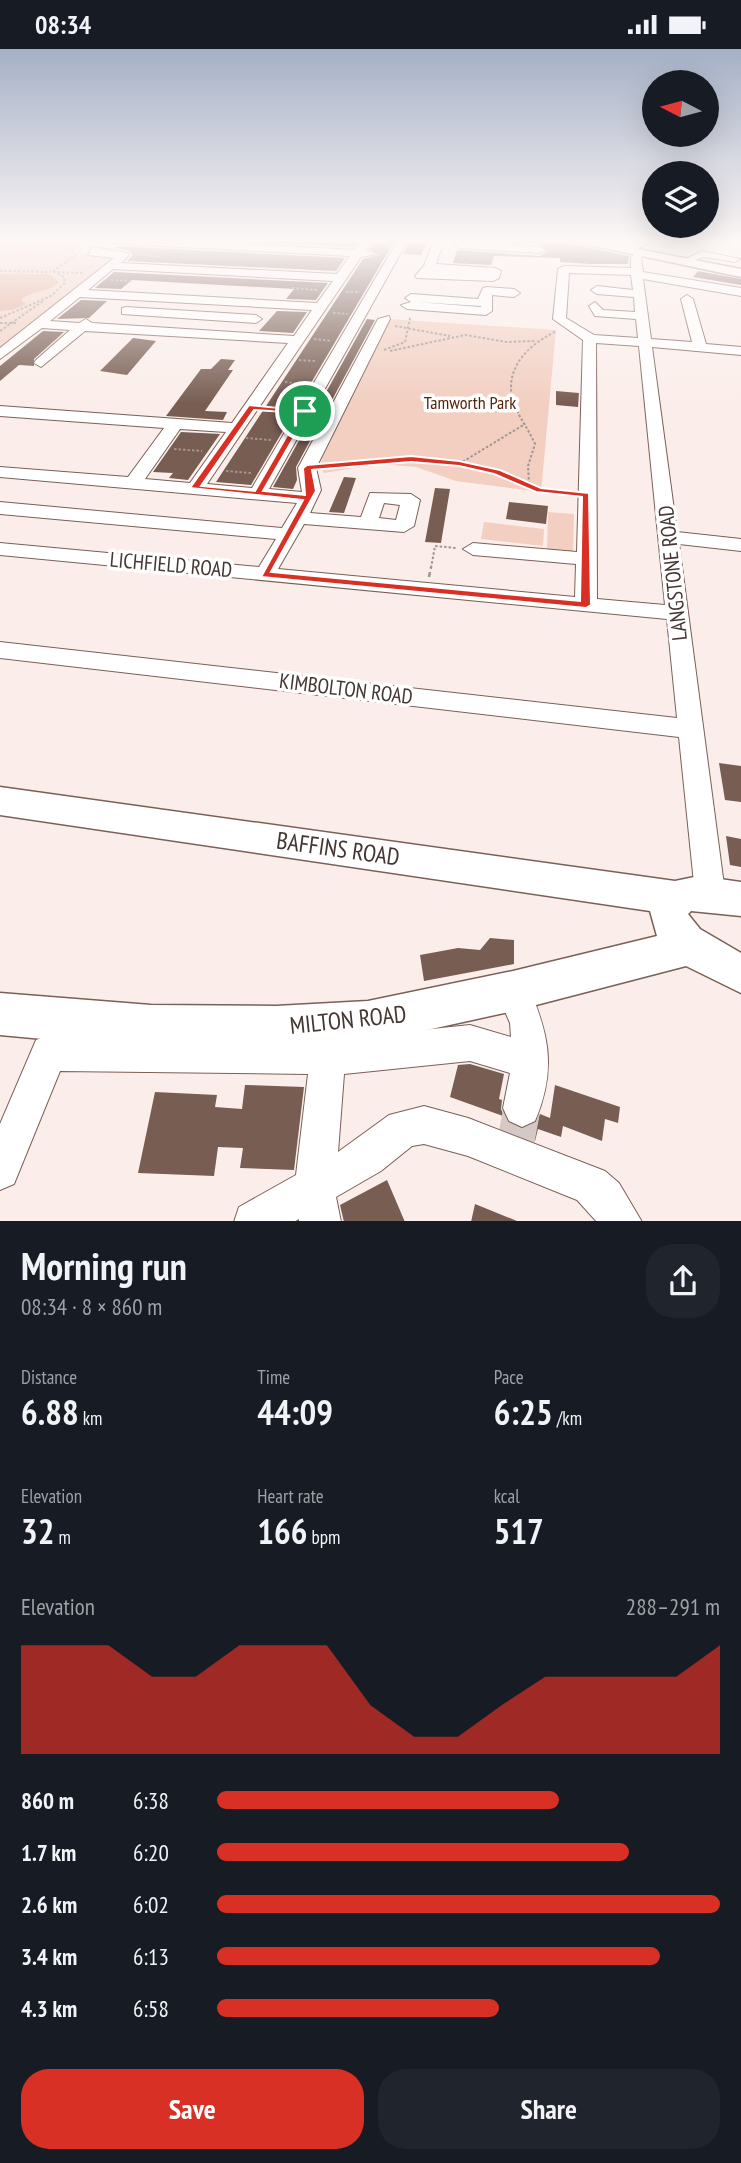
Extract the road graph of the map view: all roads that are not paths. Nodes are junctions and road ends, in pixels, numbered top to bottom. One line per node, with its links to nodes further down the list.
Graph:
1 (75, 295): 21 (street)
2 (111, 295): 3 (street)
3 (117, 295): 12 (street); 16 (street)
4 (287, 295): 14 (street)
5 (330, 295): 15 (street)
6 (373, 295): 39 (street)
7 (407, 295): 17 (street)
8 (486, 295): 17 (street)
9 (561, 295): 25 (street)
10 (598, 295): 19 (street)
11 (642, 295): 19 (street, LANGSTONE ROAD)
12 (174, 298): 14 (street); 18 (street)
13 (687, 299): 29 (street)
14 (280, 304): 15 (street); 20 (street)
15 (320, 309): 27 (street)
16 (105, 311): 18 (street); 22 (street); 23 (street)
17 (397, 312): 40 (street)
18 (159, 313): 20 (street)
19 (643, 316): 28 (street, LANGSTONE ROAD)
20 (260, 321): 24 (street); 26 (street)
21 (39, 324): 22 (street); 31 (street)
22 (81, 327): 23 (street); 32 (street)
23 (142, 331): 24 (street)
24 (189, 334): 26 (street)
25 (586, 336): 28 (street); 48 (street)
26 (253, 338): 27 (street)
27 (299, 339): 35 (street)
28 (647, 342): 29 (street); 44 (street, LANGSTONE ROAD)
29 (697, 351): 30 (street)
30 (741, 351)
31 (0, 355)
32 (41, 363)
33 (0, 411): 34 (street)
34 (175, 424): 35 (street); 37 (street)
35 (234, 432): 38 (street)
36 (0, 472): 37 (street)
37 (134, 483): 38 (street)
38 (195, 488): 39 (street)
39 (257, 494): 40 (street)
40 (309, 498): 43 (street)
41 (0, 508): 43 (street)
42 (368, 523): 43 (street)
43 (294, 526): 49 (street)
44 (669, 537): 45 (street); 51 (street, LANGSTONE ROAD)
45 (741, 545)
46 (0, 549): 49 (street, LICHFIELD ROAD)
47 (473, 549): 48 (street)
48 (586, 559): 50 (street)
49 (265, 574): 50 (street, LICHFIELD ROAD)
50 (586, 605): 51 (street, LICHFIELD ROAD)
51 (677, 613): 53 (street, LANGSTONE ROAD)
52 (0, 650): 53 (street, KIMBOLTON ROAD)
53 (691, 729): 55 (street, LANGSTONE ROAD)
54 (0, 801): 55 (main road, BAFFINS ROAD)
55 (709, 897): 56 (main road)
56 (687, 943): 57 (main road); 58 (main road, MILTON ROAD)
57 (741, 973)
58 (513, 992): 60 (main road, MILTON ROAD); 61 (street)
59 (4, 1024): 60 (main road, MILTON ROAD)
60 (329, 1040): 61 (street); 63 (street); 64 (street)
61 (531, 1061): 62 (street)
62 (522, 1108)
63 (0, 1170)
64 (318, 1205): 65 (street); 66 (street)
65 (254, 1221)
66 (622, 1221)

